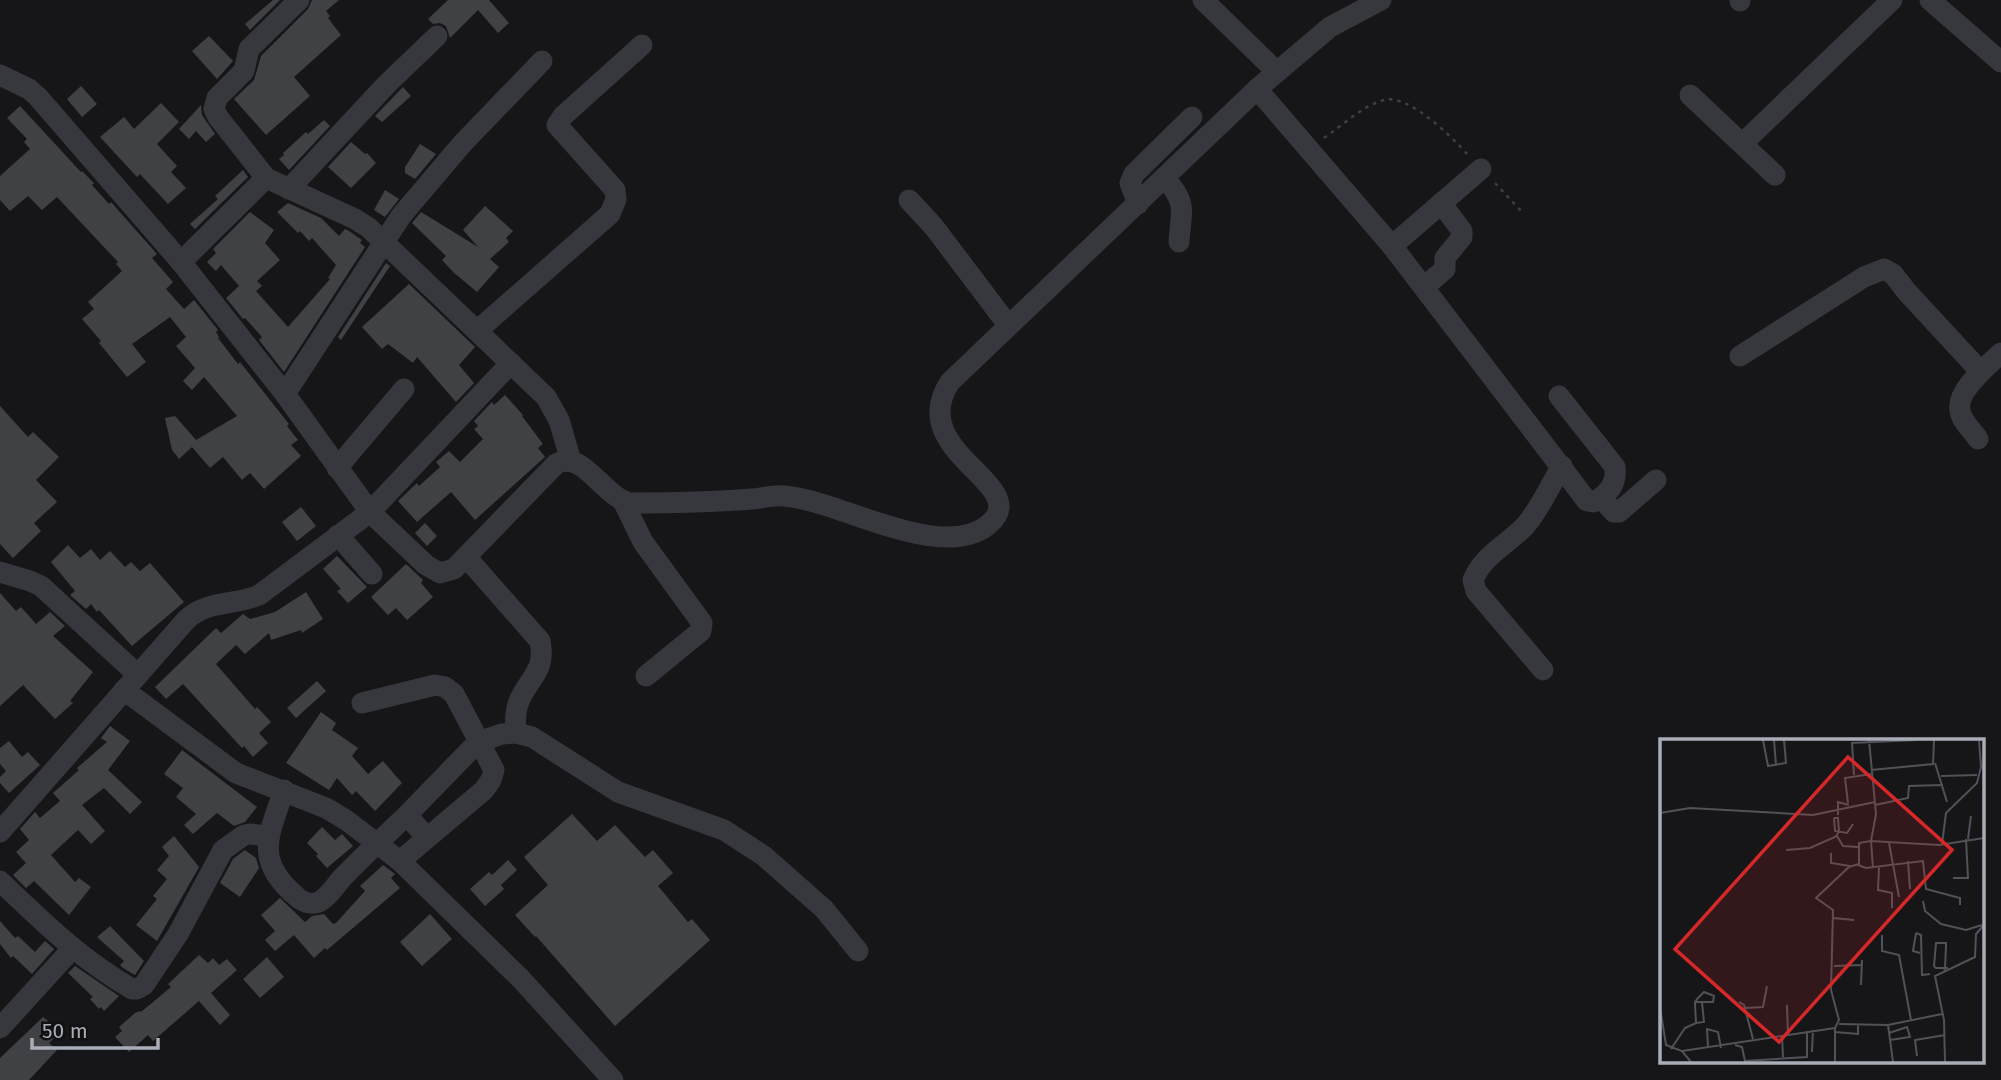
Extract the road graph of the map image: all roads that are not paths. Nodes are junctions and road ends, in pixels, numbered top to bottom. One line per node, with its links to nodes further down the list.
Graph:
1 (299, 0): 18 (street)
2 (1203, 0): 10 (street)
3 (1381, 0): 10 (street)
4 (1892, 0): 15 (street)
5 (1945, 4): 9 (street)
6 (437, 36): 20 (street)
7 (642, 45): 30 (street)
8 (542, 61): 24 (street)
9 (2001, 62)
10 (1277, 72): 12 (street)
11 (6, 83): 27 (street)
12 (1257, 89): 19 (street); 26 (street)
13 (1690, 95): 15 (street)
14 (1192, 117): 23 (street)
15 (1743, 143): 17 (street)
16 (1481, 169): 22 (street)
17 (1775, 175)
18 (266, 178): 20 (street); 27 (street)
19 (1165, 178): 23 (street); 25 (street)
20 (289, 189): 24 (street)
21 (909, 200): 29 (street)
22 (1441, 203): 26 (street); 28 (street)
23 (1138, 204): 29 (street)
24 (384, 241): 30 (street); 36 (street)
25 (1179, 242)
26 (1392, 246): 28 (street)
27 (181, 262): 36 (street)
28 (1424, 287): 40 (street)
29 (1008, 325): 44 (street)
30 (478, 330): 33 (street)
31 (2001, 353): 34 (street)
32 (1740, 356): 34 (street)
33 (511, 363): 39 (street); 45 (street)
34 (1981, 372): 38 (street)
35 (404, 388): 41 (street)
36 (285, 394): 41 (street)
37 (1559, 396): 43 (street)
38 (1978, 439)
39 (571, 461): 44 (street); 47 (street)
40 (1562, 466): 43 (street); 50 (street)
41 (337, 468): 45 (street)
42 (1656, 480): 43 (street)
43 (1601, 498)
44 (623, 501): 51 (street)
45 (370, 512): 46 (street); 47 (street)
46 (338, 535): 49 (street); 52 (street)
47 (467, 558): 54 (street)
48 (0, 572): 52 (street)
49 (372, 574)
50 (1543, 670)
51 (646, 676)
52 (130, 682): 56 (street); 58 (street)
53 (362, 703): 55 (street)
54 (516, 733): 55 (street); 65 (street)
55 (478, 742): 57 (street); 60 (street)
56 (284, 790): 59 (street); 61 (street)
57 (407, 815): 60 (street); 61 (street)
58 (0, 832)
59 (268, 836): 61 (street); 64 (street)
60 (426, 838): 62 (street)
61 (376, 844): 62 (street)
62 (400, 861): 67 (street)
63 (0, 881): 64 (street)
64 (72, 949): 66 (street)
65 (858, 951)
66 (0, 1028)
67 (613, 1080)

